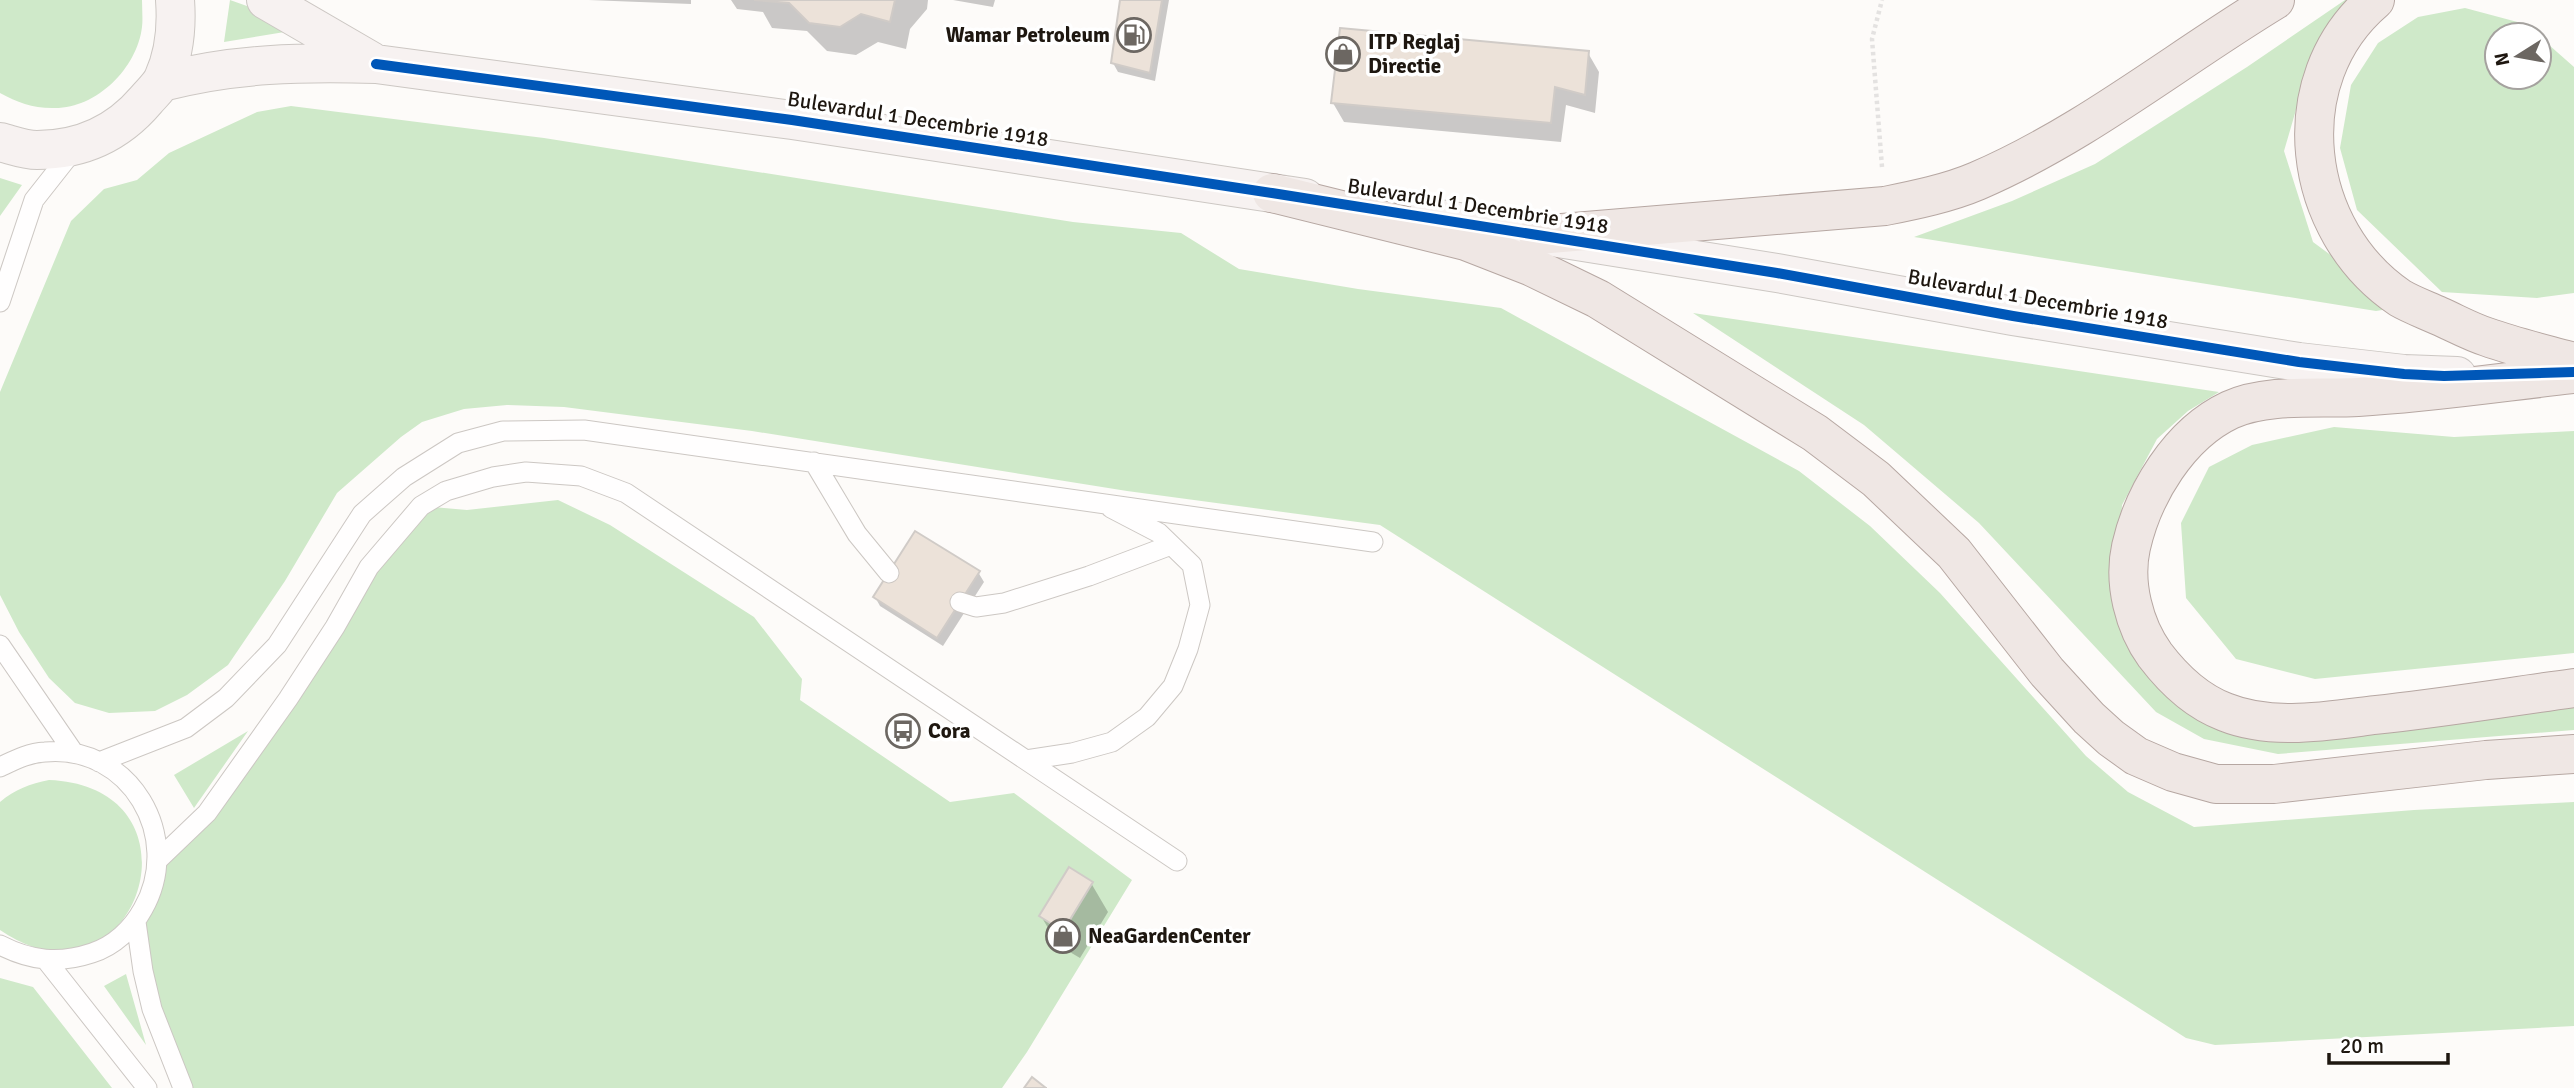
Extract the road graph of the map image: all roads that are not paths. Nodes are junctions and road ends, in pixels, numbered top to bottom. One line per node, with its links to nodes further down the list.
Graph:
1 (175, 0): 6 (main road)
2 (266, 0): 5 (main road, Bulevardul 1 Decembrie 1918)
3 (2274, 0): 10 (main road)
4 (2375, 0): 12 (main road)
5 (376, 64): 6 (main road, Bulevardul 1 Decembrie 1918); 9 (main road, Bulevardul 1 Decembrie 1918)
6 (162, 82): 8 (main road)
7 (0, 142): 8 (main road)
8 (78, 145): 11 (lane)
9 (1272, 193): 10 (main road, Bulevardul 1 Decembrie 1918); 23 (main road)
10 (1538, 235): 13 (main road, Bulevardul 1 Decembrie 1918)
11 (0, 302)
12 (2574, 362)
13 (2574, 373): 21 (main road)
14 (814, 462): 15 (lane); 18 (lane); 25 (lane)
15 (1097, 501): 16 (lane); 17 (lane)
16 (1374, 542)
17 (1171, 545): 19 (lane); 24 (lane)
18 (888, 573)
19 (960, 602)
20 (0, 645): 22 (lane)
21 (2574, 688)
22 (74, 753): 25 (lane); 26 (lane)
23 (2574, 754)
24 (1026, 760): 27 (lane); 28 (lane)
25 (99, 762): 27 (lane)
26 (0, 767)
27 (159, 859): 29 (lane)
28 (1177, 861)
29 (136, 922): 31 (lane); 33 (lane)
30 (0, 945): 31 (lane)
31 (46, 960): 32 (lane)
32 (147, 1088)
33 (183, 1088)

